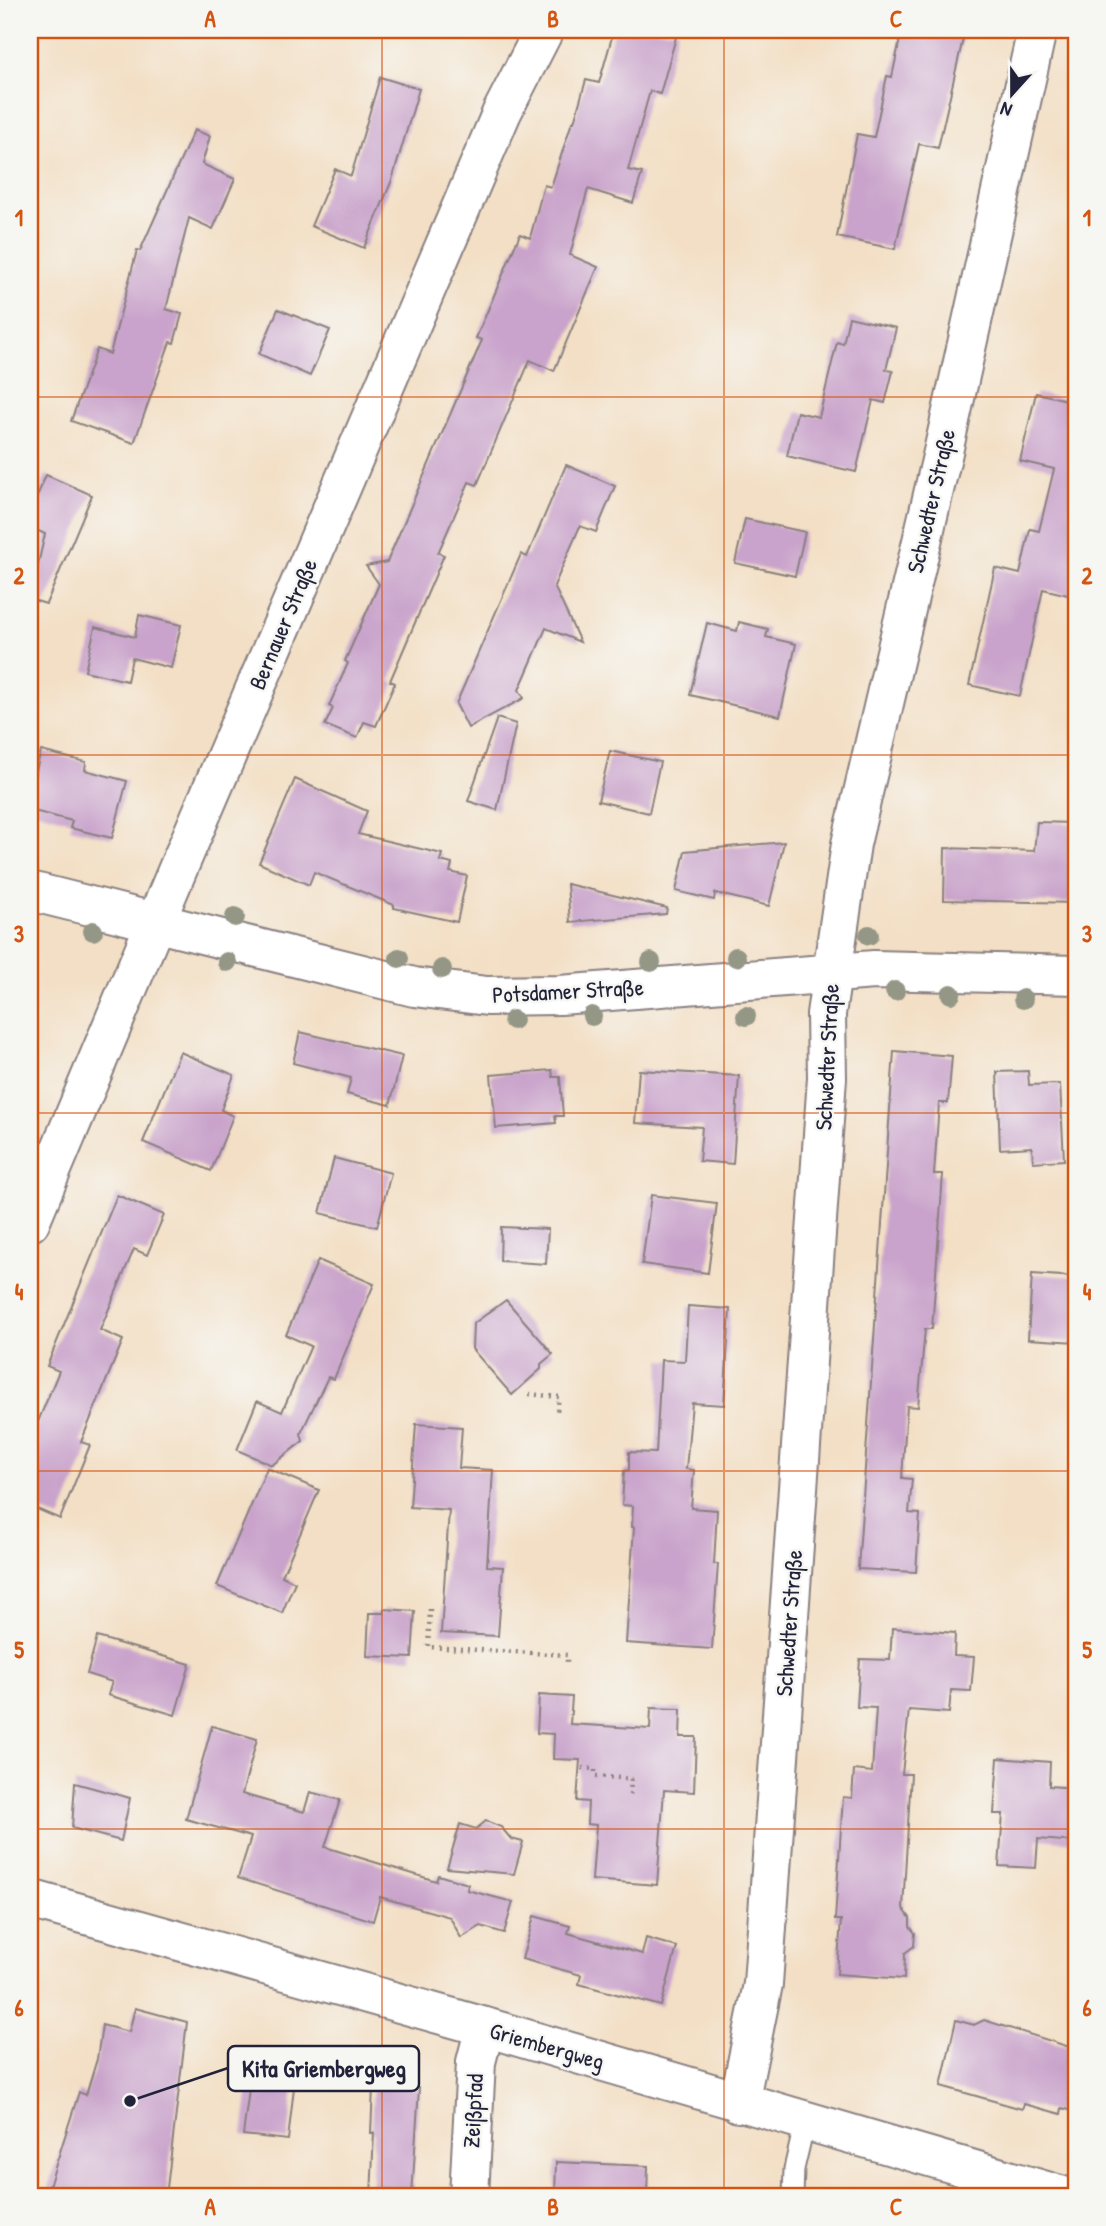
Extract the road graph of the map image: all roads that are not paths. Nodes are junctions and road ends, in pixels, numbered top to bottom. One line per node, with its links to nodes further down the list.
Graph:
1 (544, 30): 4 (street, Bernauer Straße)
2 (1037, 30): 5 (street, Schwedter Straße)
3 (30, 891): 4 (street, Potsdamer Straße)
4 (156, 922): 5 (street, Potsdamer Straße); 7 (street, Bernauer Straße)
5 (831, 973): 6 (street, Potsdamer Straße); 10 (street, Schwedter Straße)
6 (1076, 975)
7 (30, 1222)
8 (30, 1899): 9 (street, Griembergweg)
9 (485, 2028): 10 (street, Griembergweg); 12 (street, Zeißpfad)
10 (739, 2103): 11 (street, Griembergweg)
11 (805, 2122): 13 (lane); 14 (street, Griembergweg)
12 (469, 2196)
13 (793, 2196)
14 (1063, 2196)

